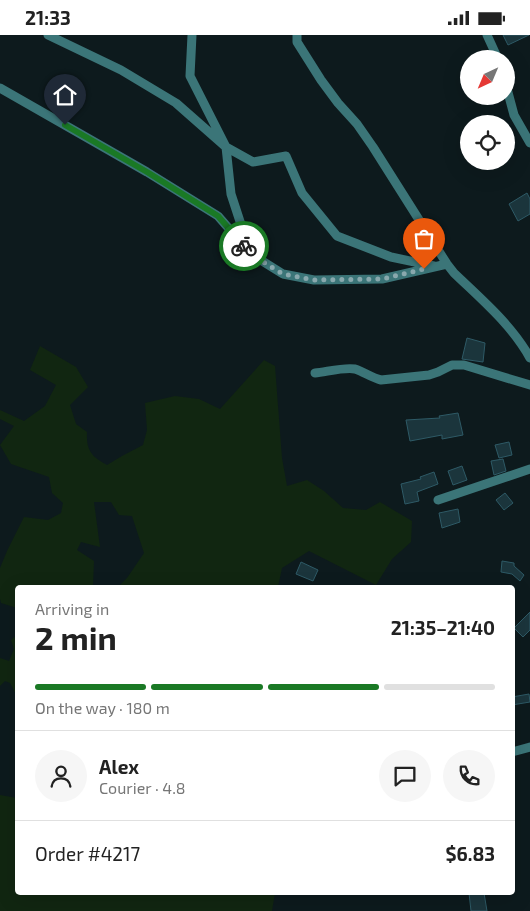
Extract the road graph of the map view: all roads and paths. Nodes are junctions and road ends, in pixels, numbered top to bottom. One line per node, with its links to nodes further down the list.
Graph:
1 (48, 35): 10 (street)
2 (192, 35): 10 (street)
3 (288, 35): 5 (street)
4 (487, 35): 6 (street)
5 (297, 39): 12 (street)
6 (494, 50)
7 (0, 88): 11 (street)
8 (511, 105): 9 (street)
9 (530, 143)
10 (226, 147): 11 (street); 13 (street)
11 (250, 254): 13 (street)
12 (447, 264): 13 (street); 14 (street)
13 (436, 267)
14 (530, 357)
15 (315, 373): 16 (street)
16 (530, 385)
17 (530, 469): 18 (street)
18 (438, 500)
19 (530, 747): 20 (street)
20 (515, 751)

